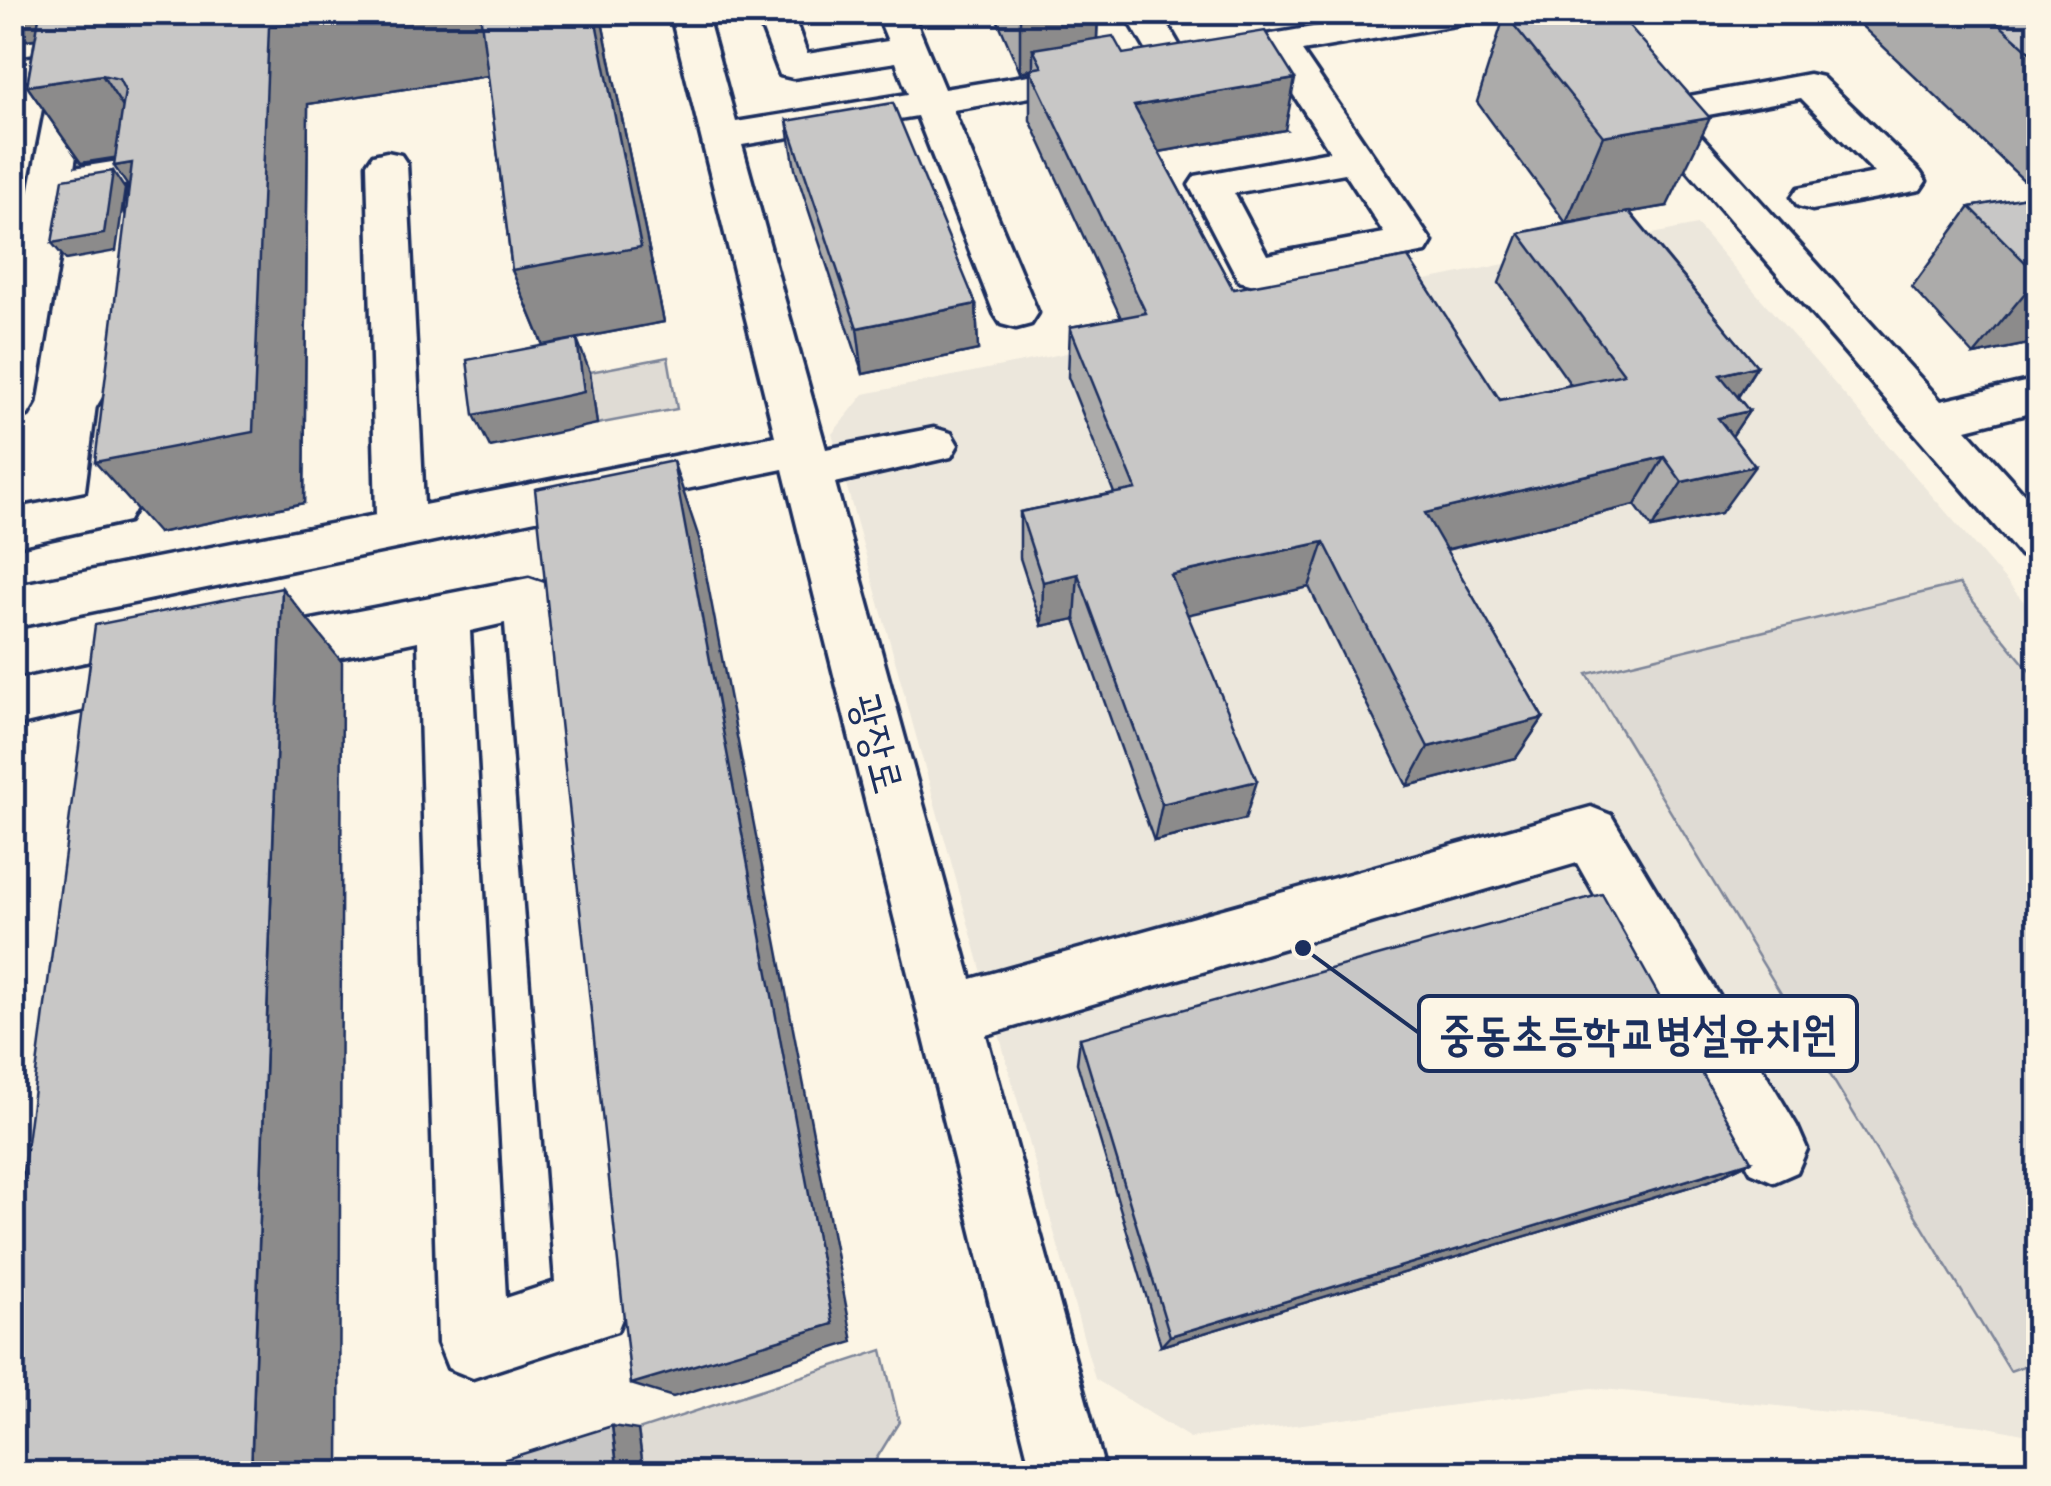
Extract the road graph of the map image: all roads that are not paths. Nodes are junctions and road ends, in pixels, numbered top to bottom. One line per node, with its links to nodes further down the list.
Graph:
1 (82, 12): 11 (street)
2 (688, 12): 16 (street, 광장로)
3 (774, 12): 9 (street)
4 (894, 12): 9 (street)
5 (1142, 12): 12 (street)
6 (1467, 12): 8 (street)
7 (1568, 12): 15 (street)
8 (1279, 44): 12 (street); 17 (street)
9 (909, 49): 14 (street)
10 (133, 53): 11 (street)
11 (75, 62): 13 (street); 19 (street)
12 (1171, 62): 14 (street)
13 (12, 71)
14 (930, 102): 16 (street); 22 (street)
15 (1658, 113): 20 (street); 26 (street)
16 (720, 137): 28 (street, 광장로)
17 (1355, 158)
18 (387, 164): 30 (street)
19 (53, 184): 21 (street); 25 (street)
20 (1812, 198)
21 (142, 243)
22 (1016, 313)
23 (126, 376): 29 (street)
24 (2038, 395): 26 (street)
25 (12, 402)
26 (1931, 420): 31 (street)
27 (934, 444): 28 (street)
28 (804, 459): 30 (street); 35 (street, 광장로)
29 (12, 528)
30 (401, 528): 32 (street)
31 (2038, 541)
32 (12, 607)
33 (443, 614): 33 (street); 34 (street)
34 (12, 704)
35 (950, 1015): 36 (street); 37 (street, 광장로)
36 (1774, 1150)
37 (1068, 1474)

